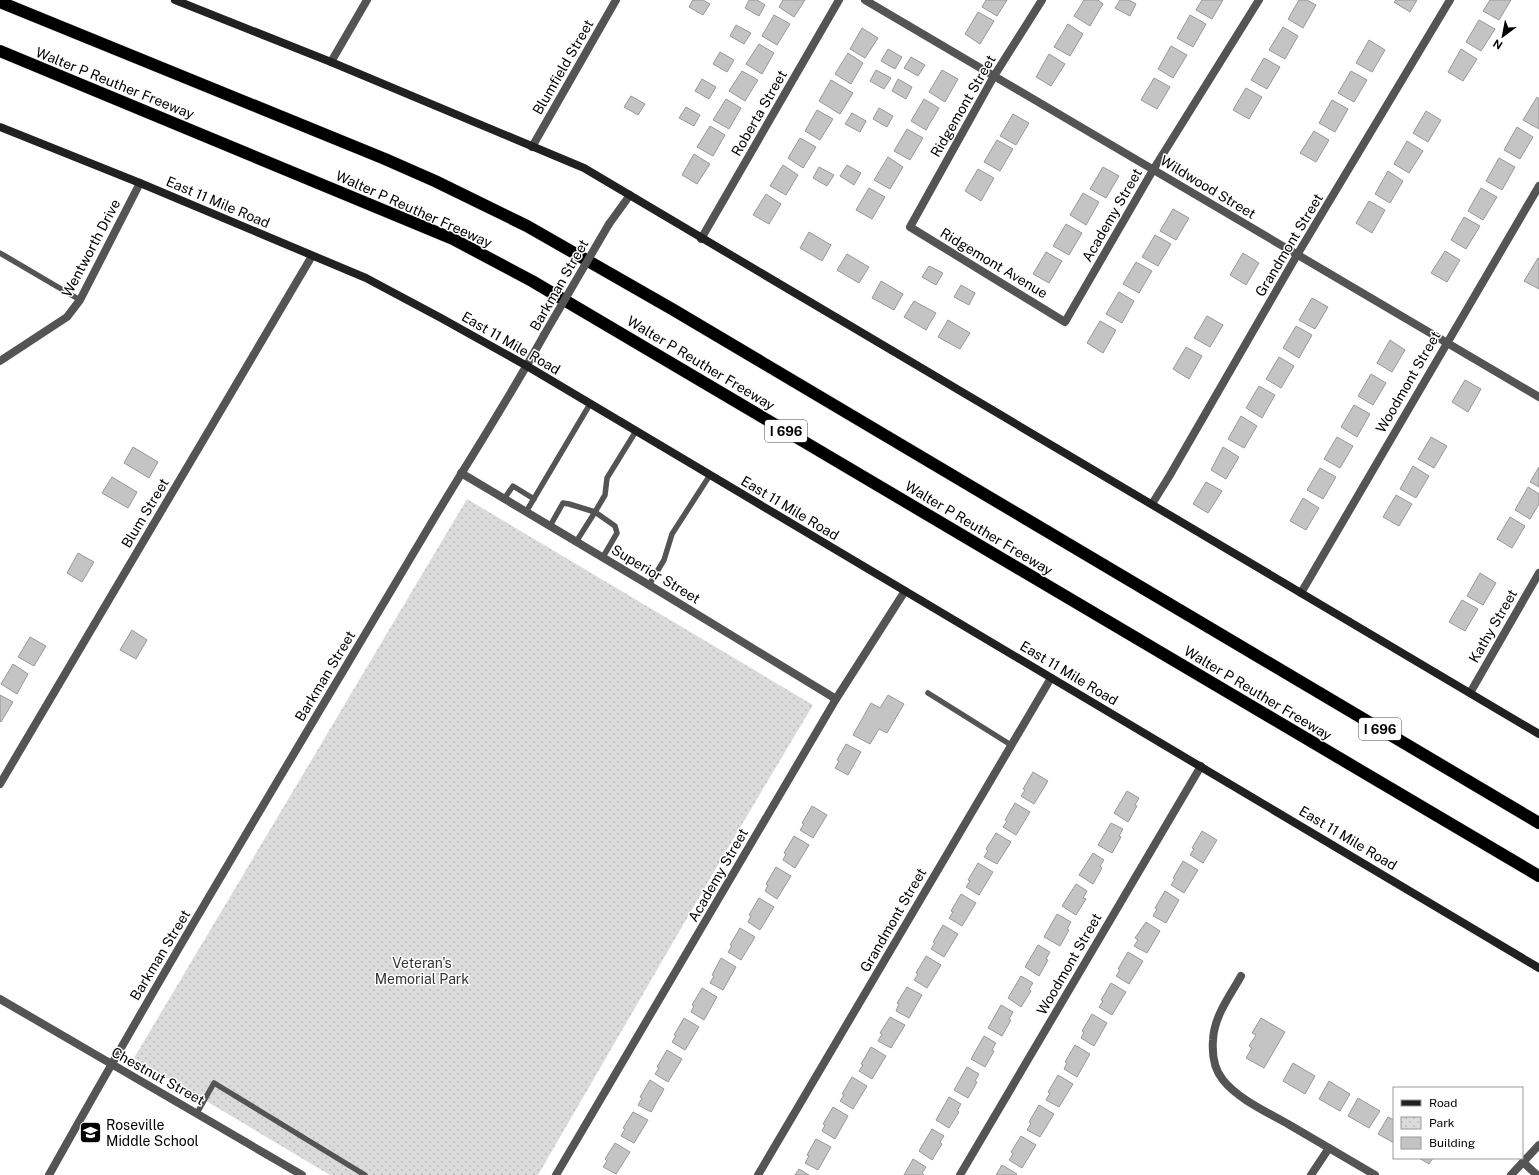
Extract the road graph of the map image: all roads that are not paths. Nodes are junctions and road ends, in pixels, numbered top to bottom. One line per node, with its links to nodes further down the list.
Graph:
1 (175, 0): 11 (main road)
2 (366, 0): 11 (street)
3 (616, 0): 14 (street, Blumfield Street)
4 (839, 0): 20 (street, Roberta Street)
5 (865, 0): 12 (street, Wildwood Street)
6 (1042, 0): 12 (street, Ridgemont Street)
7 (1259, 0): 15 (street, Academy Street)
8 (1450, 0): 22 (street, Grandmont Street)
9 (0, 2): 54 (highway, I 696)
10 (0, 51): 55 (highway, Walter P Reuther Freeway / I 696)
11 (331, 62): 14 (main road)
12 (994, 76): 15 (street, Wildwood Street); 19 (street, Ridgemont Street)
13 (0, 127): 16 (main road, East 11 Mile Road)
14 (532, 147): 18 (main road)
15 (1153, 170): 22 (street, Wildwood Street); 25 (street, Academy Street)
16 (140, 183): 23 (main road, East 11 Mile Road); 24 (street, Wentworth Drive)
17 (1539, 186): 26 (street, Woodmont Street)
18 (630, 195): 20 (main road); 28 (street, Barkman Street, bridge)
19 (910, 227): 25 (street, Ridgemont Avenue)
20 (701, 239): 36 (main road)
21 (0, 253): 24 (lane)
22 (1297, 255): 26 (street, Wildwood Street); 36 (street, Grandmont Street)
23 (312, 256): 28 (main road, East 11 Mile Road); 53 (street, Blum Street)
24 (80, 300): 27 (street, Wentworth Drive)
25 (1065, 322)
26 (1447, 342): 29 (street, Wildwood Street); 45 (street, Woodmont Street)
27 (0, 360)
28 (527, 366): 30 (main road, East 11 Mile Road); 32 (street, Barkman Street)
29 (1539, 397)
30 (590, 404): 31 (main road, East 11 Mile Road); 35 (lane)
31 (636, 431): 33 (main road, East 11 Mile Road); 38 (lane)
32 (460, 473): 34 (street, Superior Street); 59 (street, Barkman Street)
33 (710, 475): 43 (lane); 44 (main road, East 11 Mile Road)
34 (504, 499): 35 (lane); 37 (street, Superior Street)
35 (534, 499): 37 (lane)
36 (1152, 504): 45 (main road)
37 (526, 512): 39 (street, Superior Street)
38 (595, 512): 39 (lane); 40 (lane); 41 (lane)
39 (550, 526): 40 (street, Superior Street)
40 (576, 542): 41 (street, Superior Street)
41 (603, 558): 43 (street, Superior Street)
42 (1539, 573): 48 (street, Kathy Street)
43 (649, 585): 49 (street, Superior Street)
44 (905, 591): 46 (main road, East 11 Mile Road); 49 (street, Academy Street)
45 (1301, 593): 48 (main road)
46 (1051, 678): 51 (street, Grandmont Street); 52 (main road, East 11 Mile Road)
47 (928, 693): 51 (lane)
48 (1470, 693): 50 (main road)
49 (836, 699): 67 (street, Academy Street)
50 (1539, 734)
51 (1011, 745): 68 (street, Grandmont Street)
52 (1201, 766): 56 (main road, East 11 Mile Road); 69 (street, Woodmont Street)
53 (0, 784)
54 (1539, 823)
55 (1539, 876)
56 (1539, 968)
57 (1241, 976): 62 (street)
58 (0, 999): 59 (street, Chestnut Street)
59 (111, 1064): 60 (street, Chestnut Street); 64 (street, Barkman Street)
60 (197, 1112): 65 (street, Chestnut Street); 66 (lane)
61 (1539, 1145): 63 (street)
62 (1329, 1148): 70 (street); 71 (street)
63 (1523, 1162): 72 (street); 73 (street)
64 (49, 1175)
65 (302, 1175)
66 (365, 1175)
67 (556, 1175)
68 (758, 1175)
69 (960, 1175)
70 (1311, 1175)
71 (1375, 1175)
72 (1511, 1175)
73 (1537, 1175)

